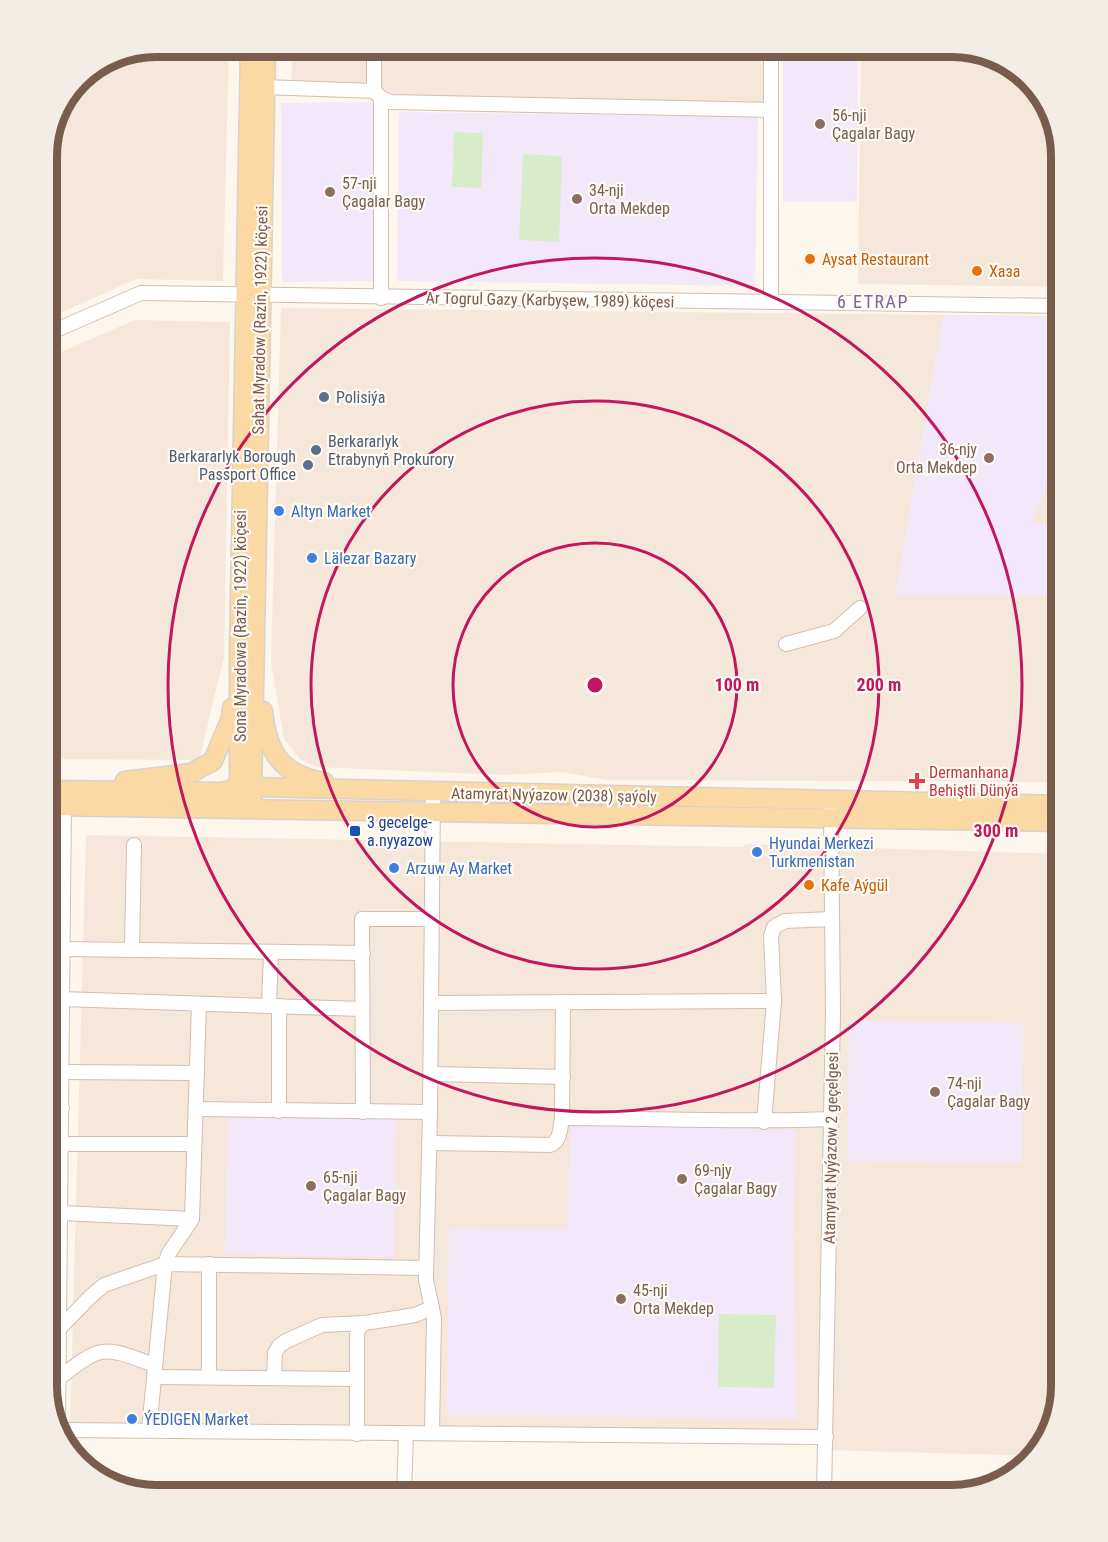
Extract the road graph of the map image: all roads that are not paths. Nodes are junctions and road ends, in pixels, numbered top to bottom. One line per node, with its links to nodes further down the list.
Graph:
1 (250, 57): 8 (main road, Sona Myradowa (Razin, 1922) köçesi)
2 (265, 57): 5 (main road, Sahat Myradow (Razin, 1922) köçesi)
3 (375, 57): 6 (street)
4 (771, 57): 7 (street)
5 (264, 87): 6 (street); 8 (main road, Sahat Myradow (Razin, 1922) köçesi)
6 (378, 95): 7 (street); 9 (street)
7 (771, 110): 10 (street)
8 (252, 295): 9 (street, Ar Togrul Gazy (Karbyşew, 1989) köçesi); 12 (street, Ar Togrul Gazy (Karbyşew, 1989) köçesi); 15 (main road, Sona Myradowa (Razin, 1922) köçesi)
9 (381, 298): 10 (street, Ar Togrul Gazy (Karbyşew, 1989) köçesi)
10 (771, 302): 11 (street, Ar Togrul Gazy (Karbyşew, 1989) köçesi)
11 (1051, 306)
12 (57, 330)
13 (860, 608): 14 (street)
14 (786, 644)
15 (246, 653): 16 (main road, Sona Myradowa (Razin, 1922) köçesi); 17 (main road); 18 (main road)
16 (246, 787): 17 (main road, Atamyrat Nyýazow (2038) şaýoly); 19 (main road, Atamyrat Nyýazow (2038) şaýoly); 22 (main road, Sona Myradowa (Razin, 1922) köçesi)
17 (433, 792): 23 (main road, Atamyrat Nyýazow (2038) şaýoly); 24 (street)
18 (57, 798)
19 (57, 798)
20 (57, 798): 22 (main road, Atamyrat Nyýazow (2038) şaýoly)
21 (1051, 805): 23 (main road, Atamyrat Nyýazow (2038) şaýoly)
22 (245, 809): 24 (main road, Atamyrat Nyýazow (2038) şaýoly)
23 (831, 809): 24 (main road, Atamyrat Nyýazow (2038) şaýoly); 26 (main road, Atamyrat Nyýazow (2038) şaýoly); 31 (street, Atamyrat Nyýazow 2 geçelgesi)
24 (433, 812): 30 (street)
25 (57, 816): 29 (street)
26 (1051, 821)
27 (134, 845): 33 (street)
28 (57, 908): 29 (street)
29 (62, 908): 32 (street)
30 (432, 919): 35 (street); 39 (street)
31 (832, 919): 37 (street); 54 (street, Atamyrat Nyýazow 2 geçelgesi)
32 (62, 949): 33 (street); 36 (street)
33 (132, 950): 34 (street)
34 (271, 952): 35 (street); 41 (street)
35 (363, 953): 42 (street)
36 (62, 999): 40 (street); 43 (street)
37 (774, 1001): 38 (street); 55 (street)
38 (563, 1002): 39 (street); 46 (street)
39 (431, 1003): 45 (street)
40 (199, 1004): 41 (street); 44 (street)
41 (274, 1006): 42 (street); 50 (street)
42 (362, 1008): 51 (street)
43 (62, 1072): 44 (street); 48 (street)
44 (197, 1073): 49 (street)
45 (431, 1074): 46 (street); 52 (street)
46 (562, 1077): 53 (street)
47 (57, 1107): 48 (street)
48 (62, 1107): 57 (street)
49 (196, 1109): 50 (street); 58 (street)
50 (279, 1111): 51 (street)
51 (363, 1112): 52 (street)
52 (430, 1112): 56 (street)
53 (562, 1118): 55 (street); 56 (street)
54 (831, 1119): 55 (street); 78 (street, Atamyrat Nyýazow 2 geçelgesi)
55 (764, 1122)
56 (429, 1143): 63 (street)
57 (62, 1144): 58 (street); 59 (street)
58 (194, 1144): 60 (street)
59 (61, 1213): 60 (street); 66 (street)
60 (192, 1219): 61 (street)
61 (165, 1264): 62 (street); 66 (street); 67 (street)
62 (209, 1264): 63 (street); 68 (street)
63 (426, 1268): 64 (street)
64 (432, 1308): 65 (street); 75 (street)
65 (365, 1323): 69 (street); 71 (street)
66 (59, 1329): 70 (street)
67 (154, 1371): 68 (street); 70 (street); 74 (street)
68 (209, 1377): 69 (street)
69 (274, 1378): 71 (street)
70 (58, 1379): 72 (street)
71 (357, 1379): 76 (street)
72 (58, 1399)
73 (67, 1428): 74 (street)
74 (148, 1430): 76 (street)
75 (432, 1432): 77 (street); 78 (street)
76 (357, 1434): 77 (street)
77 (406, 1434): 79 (street)
78 (826, 1437): 80 (street, Atamyrat Nyýazow 2 geçelgesi)
79 (404, 1485)
80 (824, 1485)

